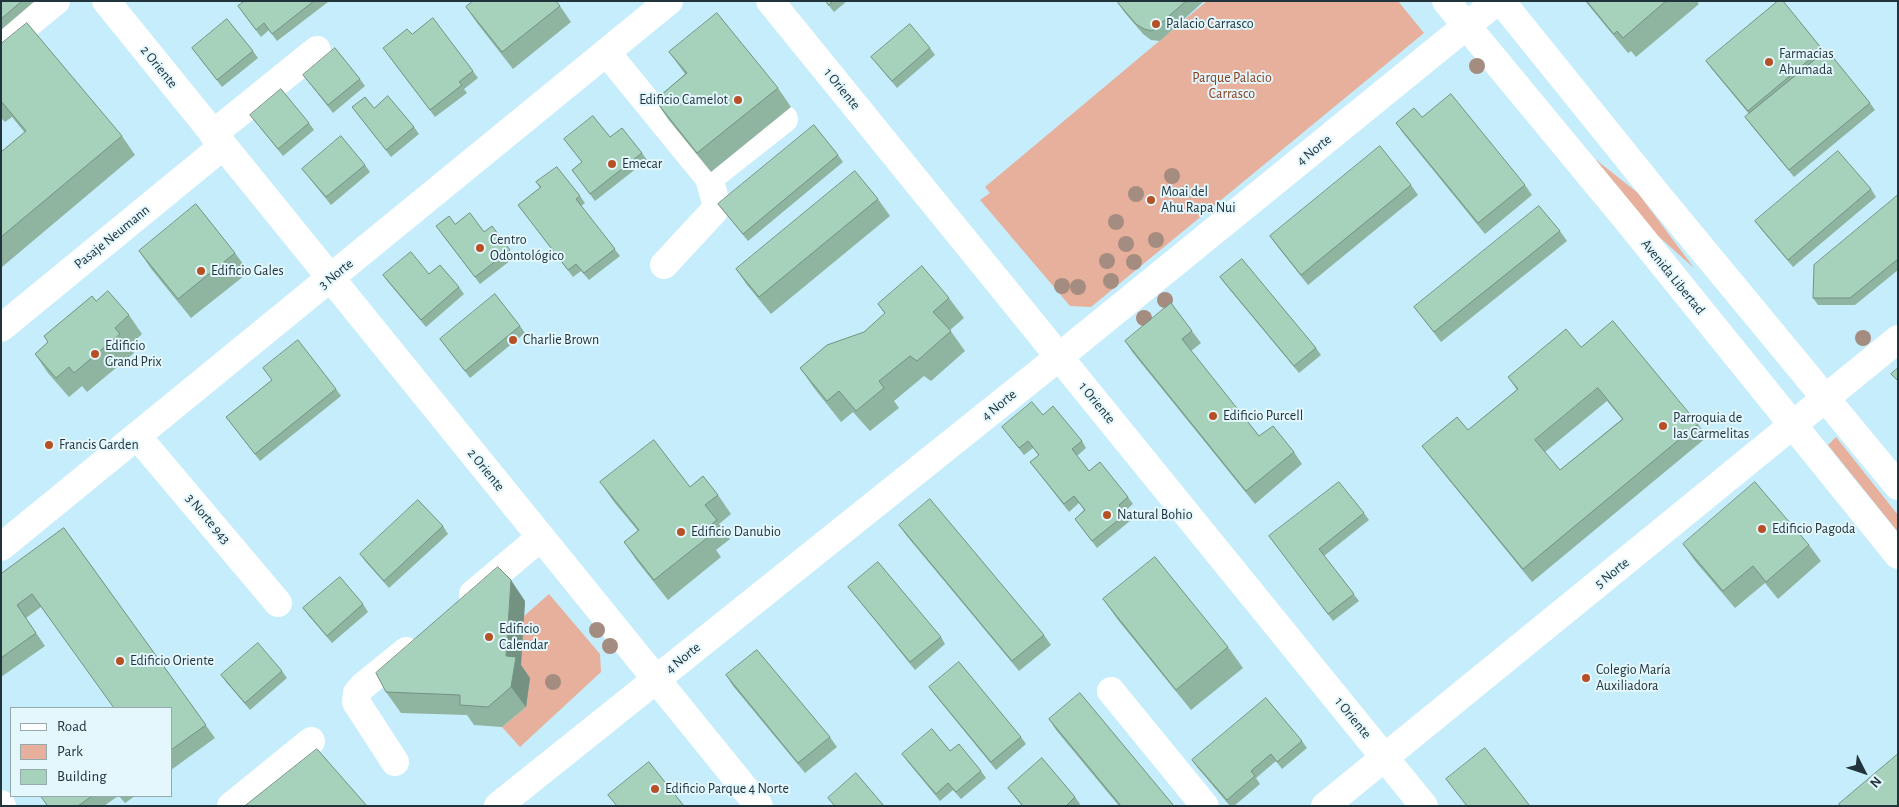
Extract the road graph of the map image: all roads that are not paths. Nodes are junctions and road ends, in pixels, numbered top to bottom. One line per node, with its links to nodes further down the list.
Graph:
1 (56, 1): 9 (street)
2 (106, 1): 13 (street, 2 Oriente)
3 (670, 1): 11 (street, 3 Norte)
4 (770, 1): 19 (street, 1 Oriente)
5 (1446, 1): 8 (street, Avenida Libertad)
6 (1497, 1): 8 (street, 4 Norte)
7 (1501, 1): 20 (street)
8 (1467, 26): 19 (street, 4 Norte); 21 (street, Avenida Libertad)
9 (1, 46)
10 (317, 50): 13 (street)
11 (606, 53): 14 (street); 16 (street, 3 Norte)
12 (784, 119): 14 (street)
13 (218, 140): 16 (street, 2 Oriente); 17 (street, Pasaje Neumann)
14 (709, 178): 15 (street)
15 (664, 265)
16 (331, 278): 22 (street, 3 Norte); 24 (street, 2 Oriente)
17 (1, 328)
18 (1898, 339): 20 (street, 5 Norte)
19 (1059, 357): 30 (street, 4 Norte); 33 (street, 1 Oriente)
20 (1826, 397): 21 (street, 5 Norte); 23 (street)
21 (1793, 425): 26 (street, Avenida Libertad); 33 (street, 5 Norte)
22 (137, 436): 25 (street, 3 Norte); 27 (street, 3 Norte 943)
23 (1898, 486)
24 (540, 537): 28 (street); 30 (street, 2 Oriente)
25 (1, 547)
26 (1898, 555)
27 (278, 604)
28 (452, 612)
29 (422, 637): 34 (street)
30 (656, 679): 36 (street, 4 Norte); 37 (street, 2 Oriente)
31 (1111, 691): 38 (street)
32 (311, 741): 35 (street)
33 (1385, 757): 39 (street, 5 Norte); 40 (street, 1 Oriente)
34 (395, 762)
35 (231, 806)
36 (498, 806)
37 (759, 806)
38 (1205, 806)
39 (1326, 806)
40 (1424, 806)

